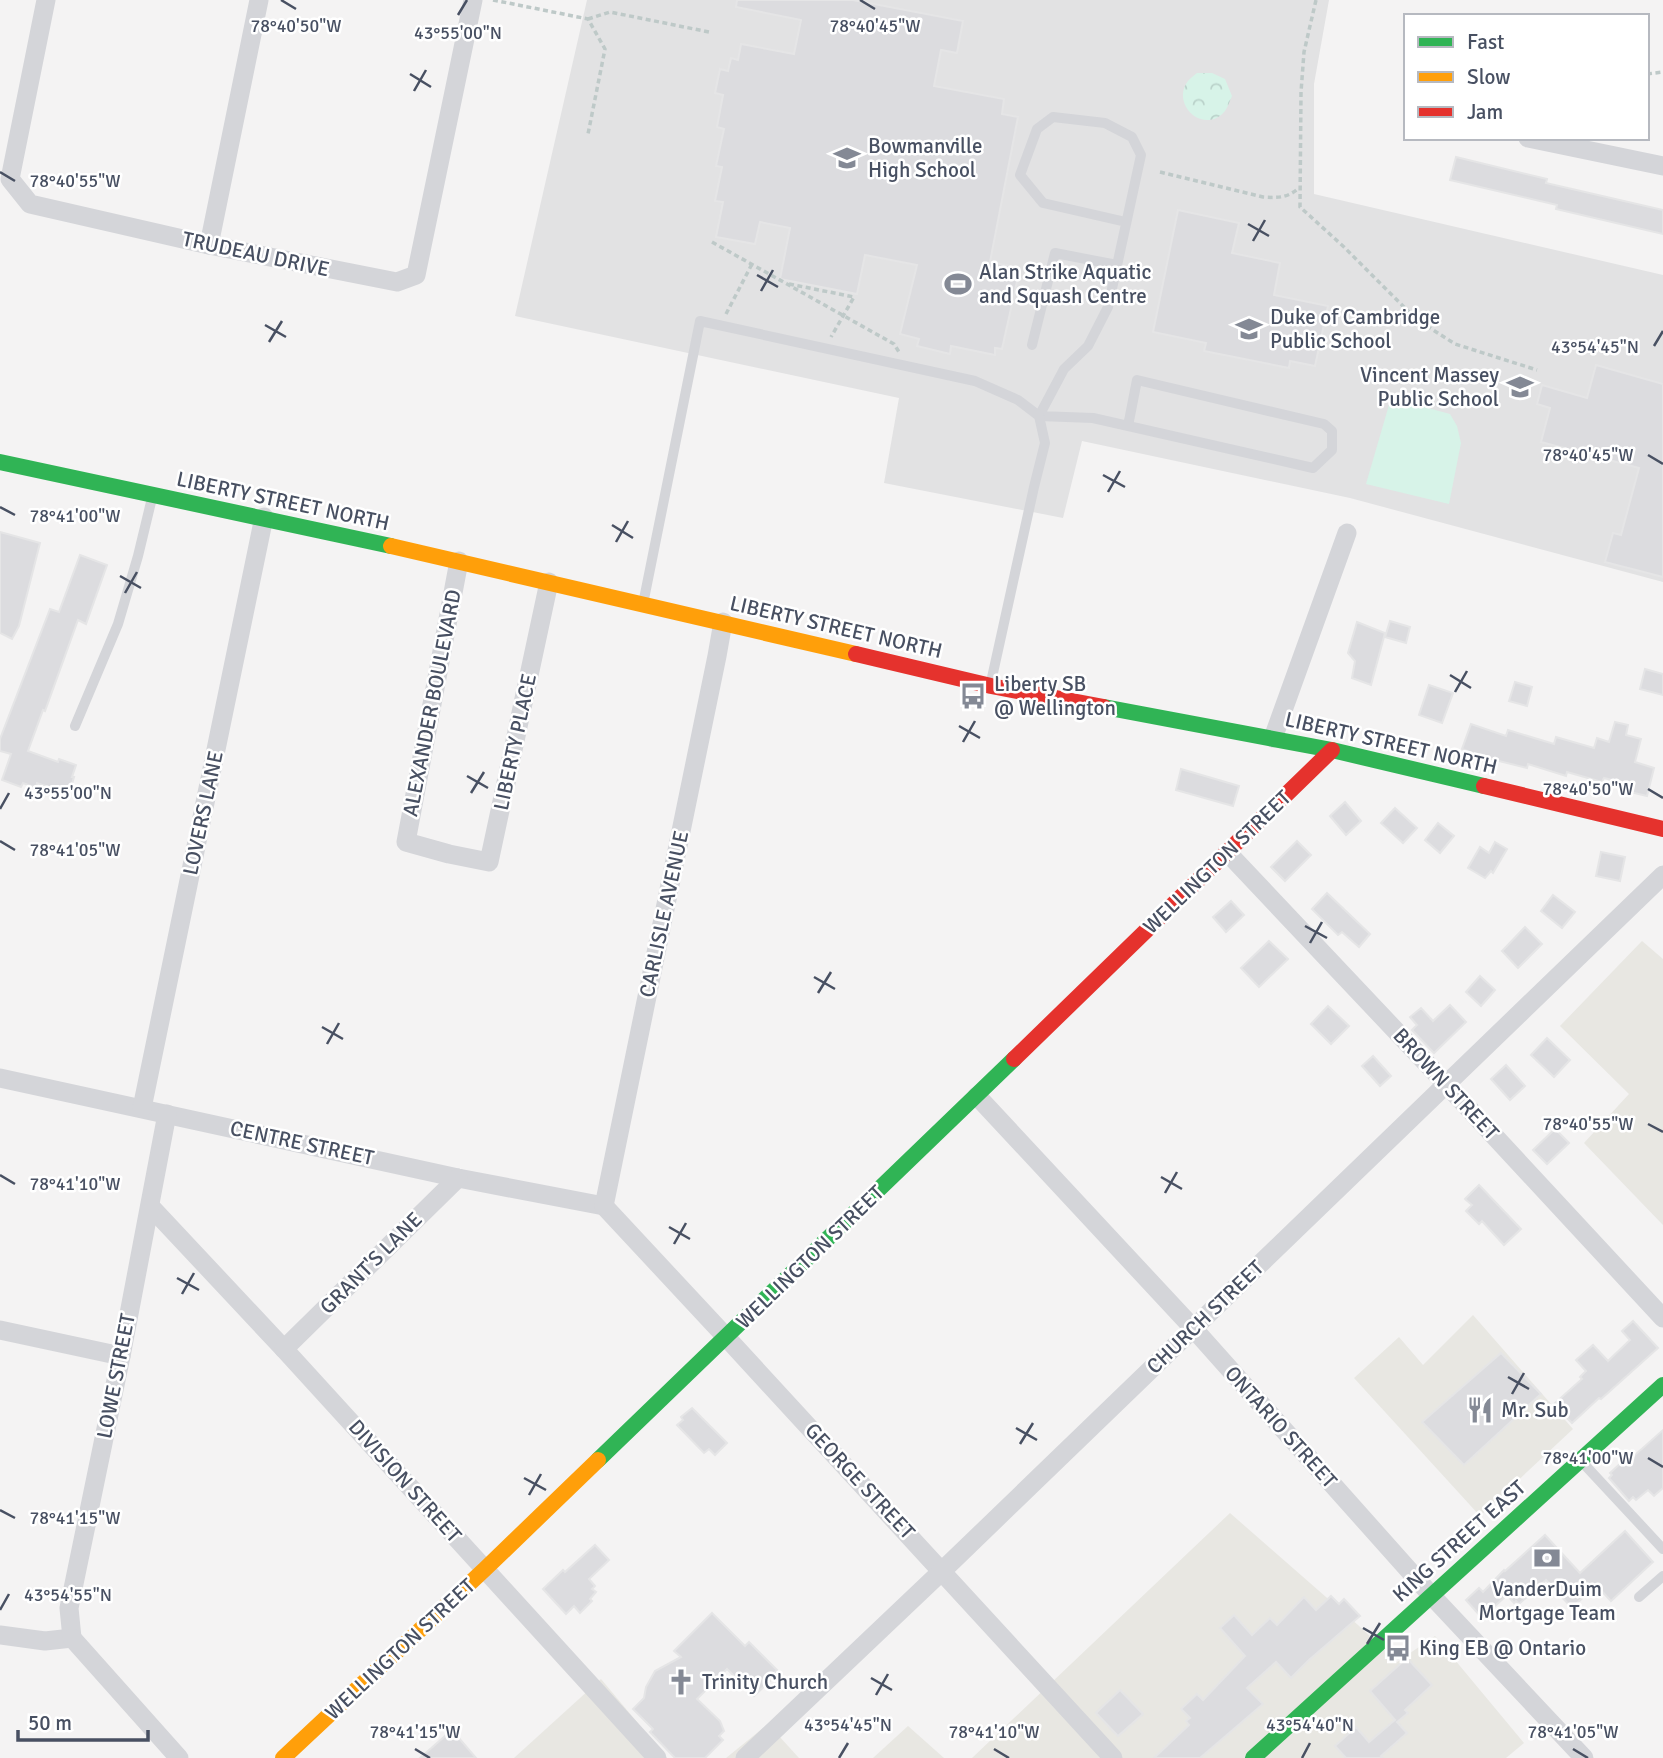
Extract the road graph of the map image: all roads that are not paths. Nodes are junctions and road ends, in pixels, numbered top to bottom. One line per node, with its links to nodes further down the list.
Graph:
1 (46, 0): 7 (street, TRUDEAU DRIVE)
2 (259, 0): 7 (street)
3 (473, 0): 7 (street, TRUDEAU DRIVE)
4 (1538, 140): 5 (street)
5 (1663, 166)
6 (1126, 222): 6 (lane); 8 (lane)
7 (209, 245)
8 (1117, 265): 9 (lane); 10 (lane)
9 (1032, 345)
10 (1039, 416): 11 (lane); 18 (lane); 20 (lane)
11 (1128, 426): 11 (lane)
12 (0, 462): 13 (main road, LIBERTY STREET NORTH)
13 (153, 494): 14 (main road, LIBERTY STREET NORTH); 21 (lane)
14 (264, 517): 16 (main road, LIBERTY STREET NORTH); 31 (street, LOVERS LANE)
15 (1347, 533): 22 (street)
16 (459, 561): 17 (main road, LIBERTY STREET NORTH); 26 (street, ALEXANDER BOULEVARD)
17 (549, 582): 18 (main road, LIBERTY STREET NORTH); 26 (street, LIBERTY PLACE)
18 (643, 604): 19 (main road, LIBERTY STREET NORTH)
19 (723, 622): 20 (main road, LIBERTY STREET NORTH); 35 (street, CARLISLE AVENUE)
20 (991, 686): 22 (main road, LIBERTY STREET NORTH)
21 (75, 726)
22 (1273, 738): 23 (main road, LIBERTY STREET NORTH)
23 (1332, 750): 24 (main road, LIBERTY STREET NORTH); 25 (main road, WELLINGTON STREET)
24 (1663, 829)
25 (1227, 852): 29 (street, BROWN STREET); 30 (main road, WELLINGTON STREET)
26 (449, 854)
27 (1663, 874): 29 (street, CHURCH STREET)
28 (0, 1078): 31 (street, CENTRE STREET)
29 (1446, 1084): 36 (street, BROWN STREET); 37 (street, CHURCH STREET)
30 (977, 1097): 37 (street, ONTARIO STREET); 39 (main road, WELLINGTON STREET)
31 (142, 1108): 32 (street, CENTRE STREET)
32 (167, 1114): 33 (street, CENTRE STREET); 34 (street, LOWE STREET)
33 (458, 1178): 35 (street, CENTRE STREET); 40 (street, GRANT'S LANE)
34 (150, 1206): 40 (street, DIVISION STREET); 41 (street, LOWE STREET)
35 (604, 1206): 39 (street, GEORGE STREET)
36 (1663, 1318)
37 (1194, 1328): 46 (street, CHURCH STREET); 48 (street, ONTARIO STREET)
38 (0, 1330): 41 (street)
39 (726, 1337): 45 (main road, WELLINGTON STREET); 46 (street, GEORGE STREET)
40 (284, 1349): 45 (street, DIVISION STREET)
41 (121, 1356): 51 (street, LOWE STREET)
42 (1663, 1385): 43 (main road, KING STREET EAST)
43 (1580, 1460): 44 (lane); 48 (main road, KING STREET EAST)
44 (1663, 1549)
45 (485, 1569): 53 (main road, WELLINGTON STREET); 54 (street, DIVISION STREET)
46 (942, 1571): 55 (street, CHURCH STREET); 56 (street, GEORGE STREET)
47 (1663, 1576): 49 (lane)
48 (1431, 1595): 57 (main road, KING STREET EAST); 58 (street, ONTARIO STREET)
49 (1639, 1597)
50 (0, 1635): 51 (street)
51 (72, 1638): 52 (street)
52 (179, 1758)
53 (283, 1758)
54 (657, 1758)
55 (745, 1758)
56 (1113, 1758)
57 (1253, 1758)
58 (1584, 1758)

